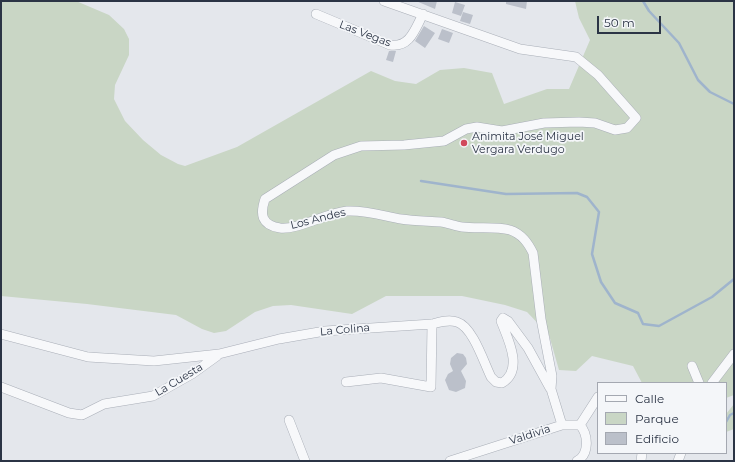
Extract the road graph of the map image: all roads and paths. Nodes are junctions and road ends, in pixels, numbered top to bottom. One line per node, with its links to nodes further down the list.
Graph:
1 (384, 1): 3 (street)
2 (316, 14): 3 (street, Las Vegas)
3 (423, 14): 13 (street, Los Andes)
4 (432, 324): 6 (street, La Colina); 9 (street); 13 (street, La Colina)
5 (1, 334): 6 (street, La Colina)
6 (220, 354): 12 (street, La Cuesta)
7 (734, 354): 11 (street)
8 (692, 366): 10 (street)
9 (346, 382)
10 (699, 382)
11 (713, 382)
12 (1, 387)
13 (551, 389): 16 (street, Los Andes)
14 (597, 399): 17 (street)
15 (289, 420): 18 (street)
16 (562, 425): 17 (street, Valdivia); 19 (street, Valdivia)
17 (580, 425): 20 (street)
18 (305, 461)
19 (450, 461)
20 (577, 461)

